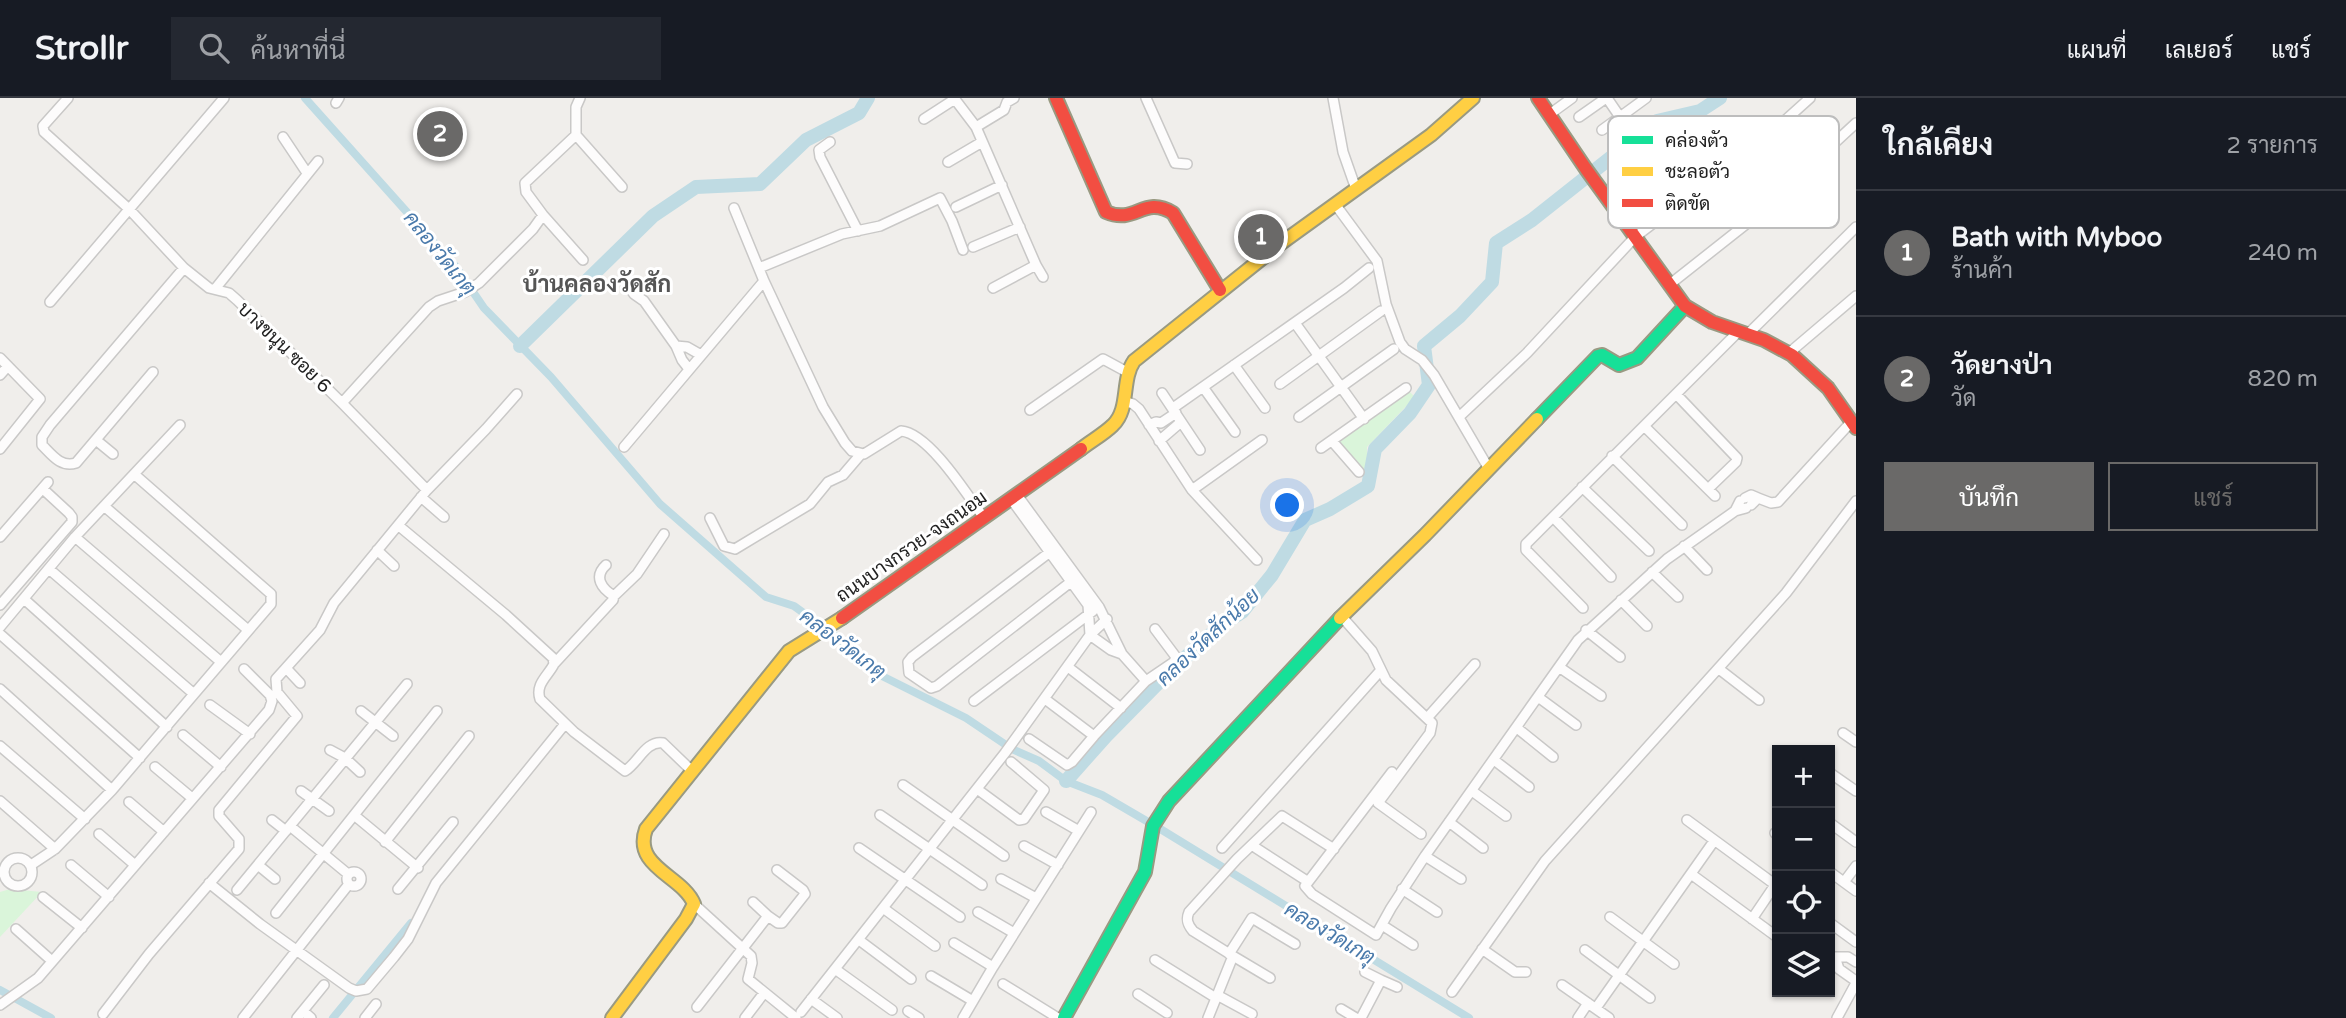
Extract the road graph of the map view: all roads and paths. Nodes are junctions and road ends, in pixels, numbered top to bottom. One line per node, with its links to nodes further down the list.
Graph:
1 (68, 98): 41 (street, บางขนุน ซอย 6)
2 (224, 98): 41 (street)
3 (580, 98): 25 (street)
4 (1014, 98): 23 (street)
5 (1056, 98): 61 (street)
6 (1146, 98): 32 (street)
7 (1333, 98): 36 (street)
8 (1474, 98): 36 (street)
9 (1538, 98): 15 (street)
10 (1572, 98): 15 (street)
11 (1606, 98): 16 (street); 19 (street)
12 (1646, 98): 17 (street)
13 (1810, 98): 18 (street)
14 (955, 99): 20 (street); 23 (street)
15 (1550, 114): 37 (street)
16 (1619, 116)
17 (1621, 116)
18 (1790, 116)
19 (1579, 117)
20 (924, 119)
21 (1856, 123): 27 (street)
22 (1608, 126): 24 (street)
23 (976, 127): 29 (street)
24 (1602, 130)
25 (576, 135): 35 (street); 42 (street)
26 (283, 137): 33 (street)
27 (1839, 139)
28 (830, 142): 48 (street)
29 (982, 142): 31 (street); 34 (street)
30 (318, 161): 33 (street)
31 (948, 162)
32 (1187, 164)
33 (307, 173): 60 (street)
34 (1002, 186): 39 (street); 43 (street)
35 (622, 187)
36 (1356, 189): 38 (street)
37 (1608, 199)
38 (1335, 204): 61 (street); 93 (street)
39 (956, 207)
40 (734, 208): 53 (street)
41 (128, 209): 52 (street, บางขนุน ซอย 6); 63 (street)
42 (543, 215): 50 (street); 88 (street)
43 (1020, 227): 48 (street); 51 (street)
44 (1856, 227): 67 (street)
45 (1629, 228): 49 (street)
46 (1647, 228): 49 (street)
47 (1741, 228): 58 (street)
48 (858, 231): 53 (street)
49 (1635, 237): 58 (street); 93 (street)
50 (583, 260)
51 (1036, 264): 55 (street); 59 (street)
52 (184, 268): 60 (street, บางขนุน ซอย 6); 102 (street)
53 (759, 268): 56 (street)
54 (1369, 268): 66 (street)
55 (1043, 277)
56 (764, 281): 71 (street); 111 (street)
57 (626, 284): 68 (street)
58 (1669, 285): 64 (street)
59 (993, 288)
60 (215, 289): 88 (street, บางขนุน ซอย 6)
61 (1220, 290): 78 (street)
62 (1856, 296): 70 (street)
63 (50, 302)
64 (1685, 306): 67 (street); 113 (street)
65 (1381, 311): 72 (street)
66 (1295, 323): 72 (street); 74 (street)
67 (1744, 333): 70 (street); 86 (street)
68 (676, 345): 71 (street); 76 (street)
69 (1394, 349): 82 (street)
70 (1789, 353): 98 (street)
71 (701, 355): 76 (street)
72 (1319, 356): 80 (street); 82 (street)
73 (0, 358): 75 (street)
74 (1234, 365): 81 (street); 89 (street)
75 (8, 366): 79 (street); 108 (street)
76 (689, 369): 106 (street)
77 (153, 372): 102 (street)
78 (1127, 372): 87 (street, ถนนบางกรวย-จงถนอม); 90 (street)
79 (0, 375)
80 (1280, 384)
81 (1203, 387): 91 (street); 101 (street)
82 (1340, 387): 92 (street); 94 (street)
83 (1406, 388): 94 (street)
84 (1162, 393): 91 (street)
85 (517, 394): 118 (street)
86 (1676, 394): 99 (street); 99 (street)
87 (1124, 401): 97 (street); 119 (street, ถนนบางกรวย-จงถนอม)
88 (342, 402): 118 (street, บางขนุน ซอย 6)
89 (1265, 408)
90 (1030, 410)
91 (1176, 414): 95 (street); 100 (street); 109 (street)
92 (1299, 417)
93 (1459, 417): 113 (street)
94 (1363, 419): 105 (street)
95 (1161, 423): 97 (street); 100 (street)
96 (180, 425): 115 (street)
97 (1149, 425): 104 (street)
98 (1854, 425): 132 (street)
99 (1644, 426): 112 (street)
100 (1167, 432): 104 (street)
101 (1235, 432)
102 (96, 440): 110 (street)
103 (1262, 440): 117 (street)
104 (1159, 441): 117 (street)
105 (1332, 441): 107 (street); 114 (street)
106 (624, 447)
107 (1321, 448)
108 (0, 449)
109 (1200, 450)
110 (113, 454)
111 (860, 454): 123 (street); 125 (street)
112 (1612, 457): 116 (street); 126 (street)
113 (1489, 469): 151 (street)
114 (1359, 472)
115 (134, 474): 121 (street); 156 (street)
116 (1582, 486): 124 (street); 134 (street)
117 (1192, 490): 135 (street)
118 (424, 494): 122 (street, บางขนุน ซอย 6); 127 (street)
119 (1014, 497): 125 (street, ถนนบางกรวย-จงถนอม); 131 (street)
120 (1856, 501): 169 (street)
121 (104, 506): 130 (street); 156 (street)
122 (444, 517)
123 (710, 517)
124 (1553, 517): 142 (street); 149 (street)
125 (984, 518): 208 (street, ถนนบางกรวย-จงถนอม)
126 (1682, 525)
127 (399, 526): 133 (street); 163 (street)
128 (664, 534): 143 (street)
129 (0, 537): 147 (street)
130 (75, 537): 138 (street); 162 (street)
131 (1050, 547): 141 (street); 141 (street)
132 (1684, 547): 139 (street); 140 (street)
133 (377, 550): 137 (street); 167 (street)
134 (1649, 551)
135 (1257, 560)
136 (606, 565): 143 (street)
137 (394, 566)
138 (49, 569): 145 (street); 175 (street)
139 (1707, 570)
140 (1653, 572): 144 (street); 146 (street)
141 (1072, 577): 148 (street); 150 (street)
142 (1611, 577)
143 (614, 596): 163 (street)
144 (1678, 597)
145 (24, 599): 154 (street); 189 (street)
146 (1621, 600): 153 (street); 157 (street)
147 (0, 605)
148 (1099, 607): 150 (street); 152 (street)
149 (1583, 608)
150 (1090, 613): 159 (street); 180 (street)
151 (1343, 618): 170 (street); 360 (street)
152 (1107, 619): 159 (street); 160 (street)
153 (1647, 626)
154 (0, 627)
155 (1155, 629): 171 (street)
156 (248, 630): 162 (street)
157 (1586, 631): 161 (street); 166 (street)
158 (0, 634): 202 (street)
159 (1090, 635): 160 (street); 165 (street)
160 (1122, 654): 171 (street)
161 (1620, 657)
162 (221, 662): 175 (street)
163 (554, 664): 187 (street)
164 (1475, 664): 185 (street)
165 (1068, 667): 178 (street); 182 (street)
166 (1559, 667): 176 (street); 177 (street)
167 (286, 668): 172 (street); 274 (street)
168 (244, 669): 192 (street)
169 (1719, 669): 179 (street); 308 (street)
170 (1381, 670): 185 (street); 246 (street)
171 (1146, 681): 182 (street)
172 (300, 683)
173 (407, 684): 186 (street)
174 (0, 689): 215 (street)
175 (194, 694): 189 (street)
176 (1601, 695)
177 (1538, 697): 188 (street); 190 (street)
178 (1045, 699): 196 (street); 214 (street)
179 (1759, 700)
180 (974, 701)
181 (211, 705): 192 (street)
182 (1121, 708): 196 (street)
183 (361, 711): 186 (street)
184 (437, 711): 226 (street)
185 (1427, 717): 240 (street)
186 (376, 721): 194 (street); 203 (street)
187 (565, 724): 208 (street); 309 (street)
188 (1576, 726)
189 (167, 727): 202 (street)
190 (1517, 728): 201 (street); 204 (street)
191 (1843, 733): 198 (street)
192 (250, 734): 207 (street)
193 (183, 735): 207 (street)
194 (393, 736)
195 (469, 736): 242 (street)
196 (1094, 736): 197 (street)
197 (1028, 739)
198 (1856, 742)
199 (0, 746): 229 (street)
200 (330, 750): 203 (street)
201 (1553, 757)
202 (140, 758): 215 (street)
203 (345, 758): 209 (street); 219 (street)
204 (1494, 760): 213 (street); 217 (street)
205 (1011, 762): 214 (street)
206 (155, 767): 220 (street)
207 (221, 767): 220 (street)
208 (692, 771): 285 (street, ถนนบางกรวย-จงถนอม)
209 (360, 772)
210 (1392, 772): 251 (street)
211 (1835, 776): 218 (street)
212 (903, 785): 231 (street)
213 (1529, 787)
214 (977, 789): 231 (street)
215 (113, 790): 229 (street)
216 (301, 791): 219 (street)
217 (1472, 791): 228 (street); 234 (street)
218 (1856, 791)
219 (312, 797): 223 (street); 236 (street)
220 (192, 798): 238 (street)
221 (0, 801): 249 (street)
222 (129, 802): 238 (street)
223 (329, 811)
224 (1046, 812): 237 (street)
225 (1091, 812): 237 (street)
226 (354, 815): 242 (street); 252 (street)
227 (880, 815): 250 (street)
228 (1506, 817)
229 (85, 819): 249 (street)
230 (272, 820): 236 (street)
231 (953, 820): 250 (street); 253 (street)
232 (1687, 820): 241 (street)
233 (453, 822): 262 (street)
234 (1449, 822): 248 (street); 254 (street)
235 (1835, 826): 243 (street)
236 (288, 829): 252 (street); 259 (street)
237 (1079, 831): 260 (street)
238 (164, 832): 258 (street)
239 (99, 834): 258 (street)
240 (1421, 834)
241 (1714, 841): 264 (street); 272 (street)
242 (385, 842): 262 (street)
243 (1856, 842)
244 (1024, 846): 260 (street)
245 (859, 848): 270 (street)
246 (1222, 848)
247 (1256, 848): 271 (street)
248 (1483, 848)
249 (55, 849): 256 (street)
250 (931, 849): 270 (street); 275 (street)
251 (1334, 849): 271 (street); 311 (street)
252 (324, 853): 289 (street); 309 (street)
253 (1004, 856)
254 (1425, 856): 268 (street); 277 (street)
255 (3, 861): 256 (street); 269 (street)
256 (31, 865): 269 (street)
257 (71, 865): 282 (street)
258 (135, 865): 282 (street)
259 (258, 865): 266 (street); 278 (street)
260 (1058, 865): 283 (street)
261 (1856, 866): 273 (street)
262 (418, 868): 276 (street)
263 (777, 870): 290 (street)
264 (1691, 874): 293 (street); 301 (street)
265 (1835, 876): 273 (street)
266 (275, 879)
267 (1001, 879): 283 (street)
268 (1461, 879)
269 (3, 881)
270 (905, 881): 286 (street); 291 (street)
271 (1307, 881): 294 (street)
272 (1772, 882)
273 (1844, 882): 280 (street)
274 (209, 883): 309 (street); 346 (street)
275 (982, 885)
276 (398, 889)
277 (1402, 889): 288 (street); 294 (street)
278 (237, 890)
279 (1772, 891): 293 (street)
280 (1856, 891)
281 (43, 897): 296 (street)
282 (109, 897): 296 (street)
283 (1036, 898): 298 (street)
284 (753, 902): 290 (street)
285 (694, 904): 307 (street); 354 (street)
286 (883, 908): 300 (street); 306 (street)
287 (978, 912): 298 (street)
288 (1437, 912)
289 (276, 913)
290 (768, 916): 307 (street)
291 (960, 917)
292 (1610, 917): 301 (street)
293 (1752, 919): 299 (street)
294 (1382, 925): 305 (street)
295 (1835, 927): 302 (street)
296 (82, 928): 314 (street)
297 (16, 929): 314 (street)
298 (1014, 933): 318 (street)
299 (1773, 934)
300 (859, 940): 319 (street); 325 (street)
301 (1643, 941): 317 (street); 322 (street)
302 (1856, 942)
303 (954, 943): 318 (street)
304 (1295, 944): 311 (street)
305 (1413, 945)
306 (935, 946)
307 (743, 948): 333 (street); 342 (street)
308 (1482, 948): 321 (street); 332 (street)
309 (297, 949): 351 (street)
310 (1585, 950): 322 (street)
311 (1231, 955): 324 (street); 335 (street)
312 (1835, 956): 316 (street)
313 (1154, 960): 335 (street)
314 (52, 961): 339 (street)
315 (1835, 962): 327 (street)
316 (1856, 962)
317 (1674, 964)
318 (993, 967): 338 (street)
319 (835, 969): 337 (street); 344 (street)
320 (1366, 972): 326 (street)
321 (1526, 972)
322 (1619, 975): 336 (street); 341 (street)
323 (931, 976): 338 (street)
324 (1270, 978)
325 (911, 979)
326 (1381, 980): 331 (street); 362 (street)
327 (1856, 982): 365 (street)
328 (1003, 984): 359 (street)
329 (324, 985): 347 (street)
330 (1562, 985): 341 (street)
331 (1397, 987)
332 (1452, 992)
333 (764, 993): 349 (street); 355 (street)
334 (1138, 994): 350 (street)
335 (1216, 996): 348 (street); 361 (street)
336 (1650, 998)
337 (811, 999): 349 (street); 356 (street)
338 (973, 1001): 358 (street)
339 (4, 1003)
340 (376, 1004): 353 (street)
341 (1592, 1006): 363 (street); 364 (street)
342 (697, 1007)
343 (1341, 1009): 362 (street)
344 (891, 1010)
345 (908, 1011): 357 (street)
346 (103, 1014)
347 (300, 1014): 352 (street)
348 (1252, 1014)
349 (798, 1015)
350 (1169, 1016)
351 (243, 1018)
352 (311, 1018)
353 (365, 1018)
354 (612, 1018)
355 (745, 1018)
356 (837, 1018)
357 (919, 1018)
358 (963, 1018)
359 (1058, 1018)
360 (1064, 1018)
361 (1208, 1018)
362 (1358, 1018)
363 (1578, 1018)
364 (1609, 1018)
365 (1837, 1018)

